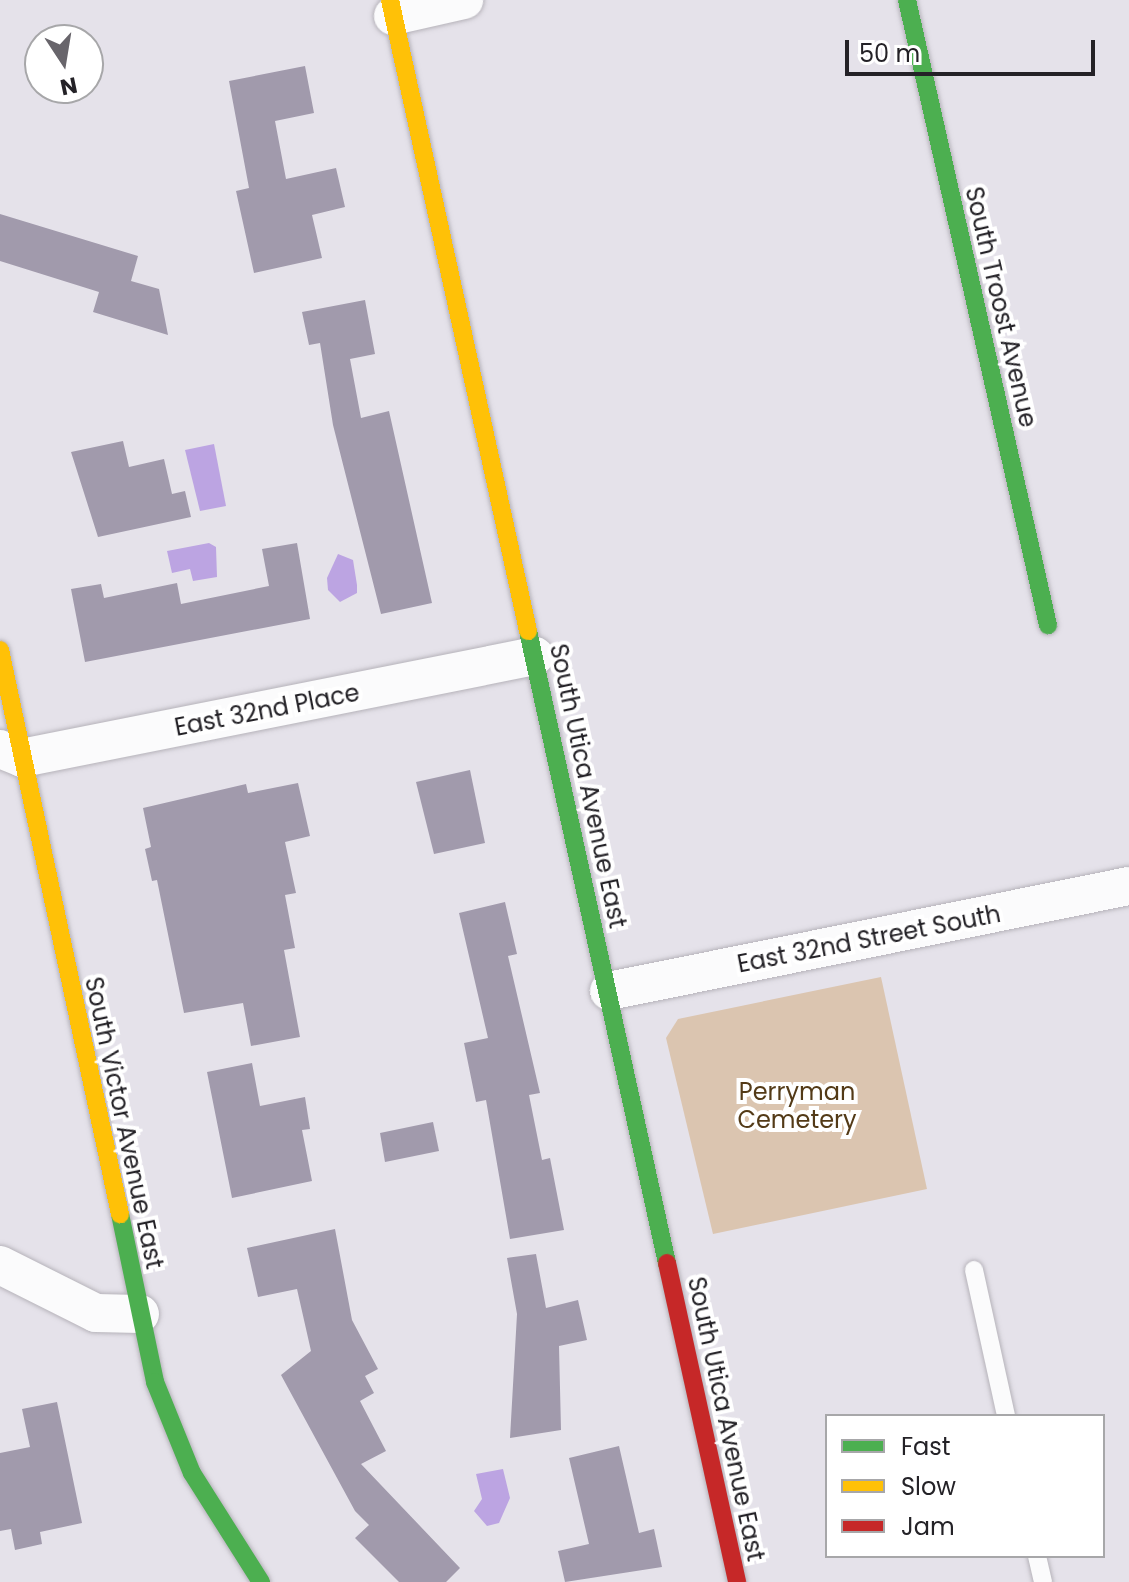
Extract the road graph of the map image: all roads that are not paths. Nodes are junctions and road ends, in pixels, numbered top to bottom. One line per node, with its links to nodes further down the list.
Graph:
1 (464, 0): 3 (street)
2 (907, 0): 4 (street, South Troost Avenue)
3 (391, 8): 6 (street, South Utica Avenue East)
4 (1048, 625)
5 (0, 650): 7 (street, South Victor Avenue East)
6 (535, 656): 7 (street, East 32nd Place); 9 (street, South Utica Avenue East)
7 (11, 754): 12 (street, South Victor Avenue East)
8 (1129, 886): 9 (street, East 32nd Street South)
9 (609, 991): 16 (street, South Utica Avenue East)
10 (0, 1265): 12 (street)
11 (974, 1270): 13 (lane)
12 (140, 1314): 15 (street, South Victor Avenue East)
13 (1006, 1414)
14 (1037, 1558): 17 (lane)
15 (261, 1582)
16 (737, 1582)
17 (1043, 1582)

